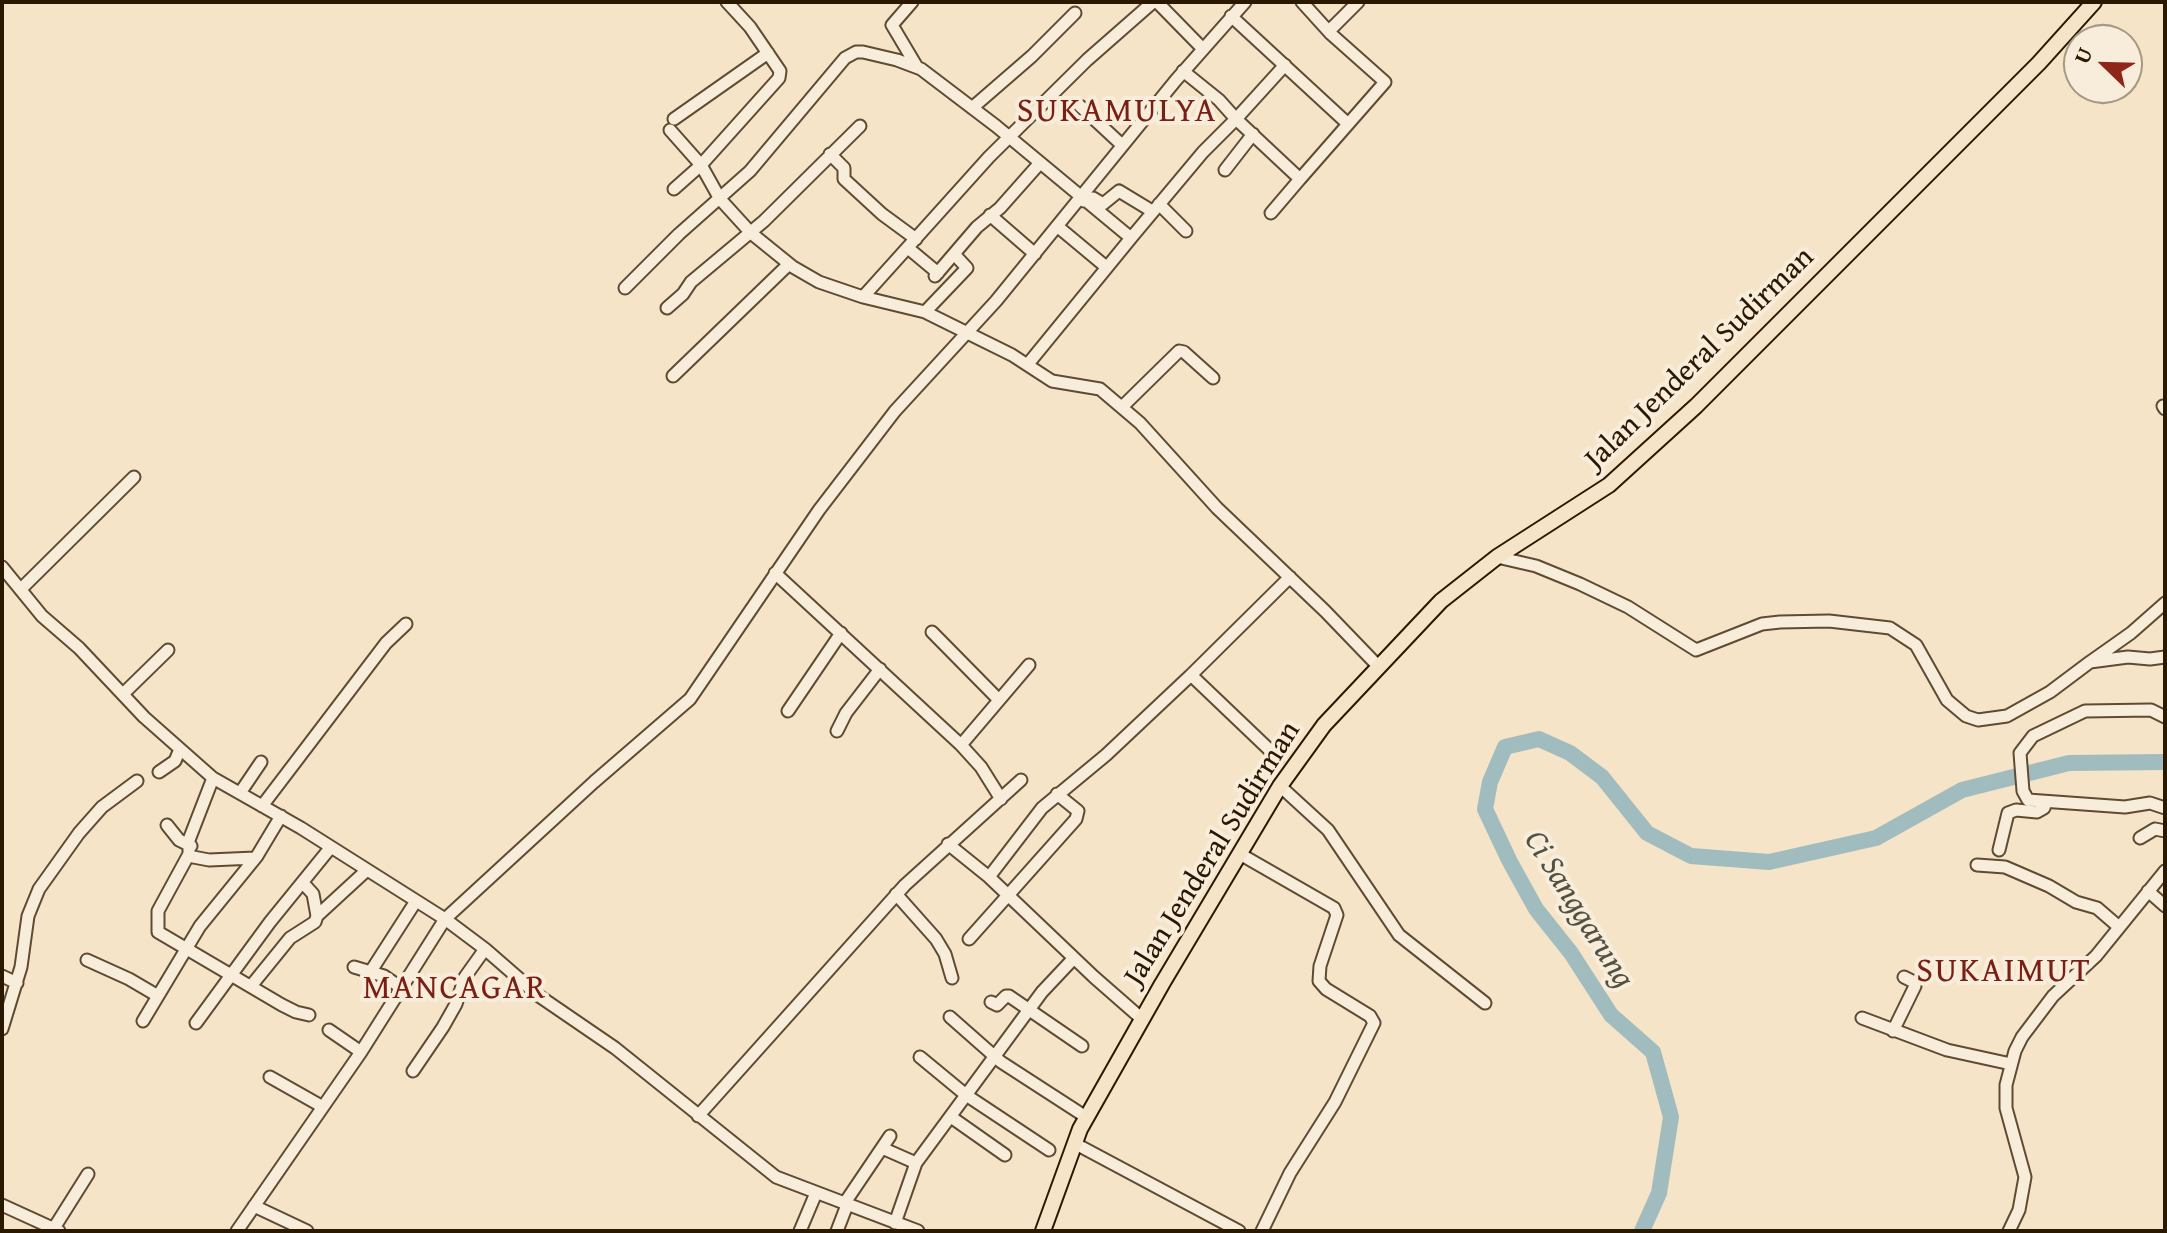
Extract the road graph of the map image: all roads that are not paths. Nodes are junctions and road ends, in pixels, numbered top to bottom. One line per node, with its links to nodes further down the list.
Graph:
1 (727, 2): 12 (street)
2 (912, 2): 14 (street)
3 (1155, 2): 11 (street); 22 (street)
4 (1245, 2): 9 (street)
5 (1302, 2): 10 (street)
6 (1358, 2): 10 (street)
7 (2094, 2): 54 (main road, Jalan Jenderal Sudirman)
8 (1075, 13): 17 (street)
9 (1231, 16): 11 (street); 13 (street)
10 (1329, 31): 19 (street)
11 (1203, 49): 15 (street)
12 (768, 53): 26 (street); 26 (street)
13 (1285, 65): 18 (street); 19 (street)
14 (917, 68): 17 (street); 30 (street)
15 (1183, 71): 18 (street); 23 (street)
16 (1080, 106): 23 (street)
17 (972, 108): 22 (street)
18 (1236, 119): 21 (street); 32 (street)
19 (1347, 123): 28 (street)
20 (860, 126): 24 (street)
21 (1253, 134): 27 (street); 28 (street)
22 (1009, 138): 25 (street); 39 (street)
23 (1122, 145): 31 (street)
24 (830, 154): 37 (street); 39 (street)
25 (1039, 164): 31 (street); 34 (street)
26 (701, 165): 29 (street); 30 (street)
27 (1225, 170)
28 (1300, 179): 33 (street)
29 (674, 189)
30 (720, 199): 37 (street); 44 (street)
31 (1082, 199): 32 (street); 35 (street); 38 (street)
32 (1156, 208): 36 (street); 38 (street)
33 (1271, 213)
34 (990, 215): 40 (street); 41 (street)
35 (1057, 226): 41 (street); 43 (street)
36 (1186, 231)
37 (751, 233): 42 (street); 46 (street)
38 (1131, 238): 43 (street)
39 (912, 244): 40 (street); 45 (street)
40 (954, 254): 47 (street)
41 (1035, 254): 48 (street)
42 (789, 264): 45 (street); 50 (street)
43 (1105, 266): 49 (street)
44 (625, 288)
45 (863, 297): 47 (street)
46 (667, 308)
47 (925, 312): 48 (street)
48 (967, 334): 49 (street); 56 (street)
49 (1028, 364): 52 (street)
50 (673, 376)
51 (1213, 378): 52 (street)
52 (1122, 407): 57 (street)
53 (134, 477): 58 (street)
54 (1497, 557): 65 (street); 67 (main road, Jalan Jenderal Sudirman)
55 (3, 570): 58 (street)
56 (775, 573): 62 (street); 110 (street)
57 (1290, 577): 67 (street); 69 (street)
58 (21, 589): 70 (street)
59 (2165, 603): 65 (street)
60 (406, 624): 88 (street)
61 (932, 632): 71 (street)
62 (841, 633): 68 (street); 72 (street)
63 (168, 650): 70 (street)
64 (2165, 657): 65 (street)
65 (2090, 662)
66 (1029, 665): 71 (street)
67 (1378, 666): 83 (main road, Jalan Jenderal Sudirman)
68 (880, 669): 74 (street); 75 (street)
69 (1191, 675): 77 (street); 85 (street)
70 (123, 694): 76 (street)
71 (999, 700): 75 (street)
72 (788, 711)
73 (2165, 717): 87 (street)
74 (837, 731)
75 (961, 745): 86 (street)
76 (180, 749): 79 (street); 80 (street)
77 (1278, 758)
78 (261, 762): 84 (street)
79 (159, 772)
80 (213, 778): 84 (street); 97 (street)
81 (1021, 780): 86 (street)
82 (137, 781): 124 (street)
83 (1280, 786): 98 (main road, Jalan Jenderal Sudirman); 129 (street)
84 (240, 793): 88 (street)
85 (1057, 794): 103 (street); 107 (street)
86 (1001, 799): 94 (street)
87 (2046, 802): 89 (street); 96 (street)
88 (262, 806): 90 (street)
89 (2165, 808)
90 (281, 816): 95 (street); 99 (street)
91 (167, 825): 97 (street)
92 (2165, 831): 93 (street)
93 (2140, 838)
94 (948, 844): 103 (street); 106 (street)
95 (331, 847): 101 (street); 104 (street)
96 (1999, 850)
97 (190, 851): 99 (street); 114 (street)
98 (1240, 854): 134 (main road, Jalan Jenderal Sudirman); 172 (street)
99 (258, 855): 114 (street)
100 (1977, 865): 112 (street)
101 (367, 870): 108 (street); 111 (street)
102 (2165, 871): 105 (street)
103 (989, 877): 107 (street)
104 (301, 885): 111 (street); 120 (street)
105 (2148, 891): 109 (street); 112 (street)
106 (896, 894): 123 (street); 149 (street)
107 (1007, 894): 113 (street); 116 (street); 134 (street)
108 (416, 901): 110 (street); 119 (street)
109 (2165, 906)
110 (445, 919): 115 (street); 126 (street)
111 (314, 921): 125 (street)
112 (2119, 927): 144 (street)
113 (969, 939)
114 (186, 948): 120 (street); 127 (street)
115 (485, 949): 145 (street); 149 (street)
116 (1074, 958): 130 (street); 134 (street)
117 (87, 960): 127 (street)
118 (354, 967): 119 (street)
119 (373, 968): 126 (street)
120 (230, 973): 125 (street); 136 (street)
121 (2, 976): 124 (street)
122 (1904, 977): 139 (street)
123 (952, 978)
124 (17, 983): 137 (street)
125 (251, 986): 131 (street)
126 (400, 987): 141 (street)
127 (158, 996): 135 (street)
128 (991, 1002): 130 (street)
129 (1485, 1003)
130 (1030, 1009): 140 (street); 142 (street)
131 (309, 1015)
132 (950, 1017): 142 (street)
133 (1862, 1018): 139 (street)
134 (1142, 1019): 151 (main road, Jalan Jenderal Sudirman)
135 (143, 1021)
136 (196, 1023)
137 (2, 1029)
138 (329, 1030): 141 (street)
139 (1893, 1031): 144 (street)
140 (1082, 1046)
141 (361, 1052): 148 (street)
142 (995, 1056): 147 (street); 151 (street)
143 (920, 1057): 147 (street)
144 (2011, 1064): 173 (street)
145 (413, 1071)
146 (270, 1077): 148 (street)
147 (966, 1095): 150 (street); 155 (street)
148 (323, 1107): 162 (street)
149 (698, 1116): 159 (street)
150 (951, 1117): 156 (street); 157 (street)
151 (1086, 1117): 153 (main road, Jalan Jenderal Sudirman)
152 (890, 1136): 154 (street)
153 (1074, 1143): 170 (main road, Jalan Jenderal Sudirman); 171 (street)
154 (882, 1148): 157 (street); 160 (street)
155 (1049, 1150)
156 (1005, 1155)
157 (916, 1163): 163 (street)
158 (88, 1174): 164 (street)
159 (816, 1193): 160 (street); 168 (street)
160 (845, 1204): 163 (street); 169 (street)
161 (2, 1205): 164 (street)
162 (254, 1206): 166 (street); 167 (street)
163 (895, 1223): 165 (street)
164 (57, 1230)
165 (914, 1230)
166 (237, 1231)
167 (307, 1231)
168 (800, 1231)
169 (837, 1231)
170 (1043, 1231)
171 (1239, 1231)
172 (1262, 1231)
173 (2009, 1231)

